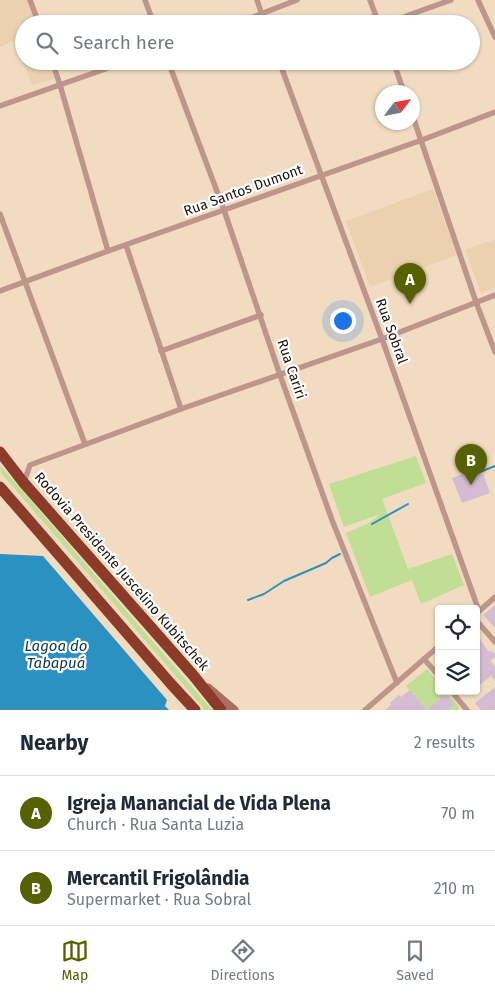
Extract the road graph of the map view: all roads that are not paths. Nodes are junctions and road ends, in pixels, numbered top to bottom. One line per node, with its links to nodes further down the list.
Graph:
1 (30, 0): 8 (street)
2 (145, 0): 9 (street)
3 (257, 0): 10 (street)
4 (370, 0): 11 (street)
5 (451, 0): 12 (street)
6 (478, 0): 13 (street)
7 (293, 1): 10 (street)
8 (35, 15)
9 (151, 15)
10 (262, 15)
11 (376, 15)
12 (409, 15)
13 (495, 37)
14 (55, 70): 19 (street)
15 (102, 70): 19 (street)
16 (171, 70): 26 (street, Rua Cariri)
17 (282, 70): 25 (street, Rua Sobral)
18 (396, 70): 20 (street)
19 (60, 85): 21 (street); 29 (street)
20 (402, 85)
21 (0, 106)
22 (495, 112): 24 (street, Rua Santos Dumont)
23 (418, 130): 24 (street)
24 (422, 140): 25 (street, Rua Santos Dumont); 33 (street)
25 (321, 175): 26 (street, Rua Santos Dumont); 35 (street, Rua Sobral)
26 (224, 210): 28 (street, Rua Santos Dumont); 34 (street, Rua Cariri)
27 (0, 214): 30 (street)
28 (126, 246): 29 (street, Rua Santos Dumont); 36 (street)
29 (108, 251): 30 (street, Rua Santos Dumont)
30 (25, 282): 31 (street, Rua Santos Dumont); 41 (street)
31 (0, 291)
32 (495, 295): 33 (street)
33 (476, 302): 35 (street); 37 (street)
34 (261, 315): 36 (street); 38 (street, Rua Cariri)
35 (382, 339): 38 (street); 46 (street, Rua Sobral)
36 (161, 351): 39 (street)
37 (495, 352)
38 (280, 375): 39 (street); 54 (street, Rua Cariri)
39 (180, 409): 41 (street)
40 (0, 442): 43 (highway)
41 (84, 444): 43 (street)
42 (0, 452): 43 (highway, Rodovia Presidente Juscelino Kubitschek)
43 (23, 482): 53 (highway, Rodovia Presidente Juscelino Kubitschek)
44 (0, 488): 55 (highway)
45 (495, 597): 47 (street)
46 (476, 605)
47 (480, 610)
48 (480, 625): 49 (street)
49 (495, 642)
50 (435, 649): 51 (street)
51 (424, 659): 52 (street); 54 (street)
52 (435, 671)
53 (193, 675): 59 (highway, Rodovia Presidente Juscelino Kubitschek); 60 (main road)
54 (396, 683): 61 (street)
55 (171, 684): 57 (highway); 58 (highway)
56 (455, 695): 62 (street)
57 (188, 710)
58 (195, 710)
59 (221, 710)
60 (234, 710)
61 (365, 710)
62 (467, 710)

